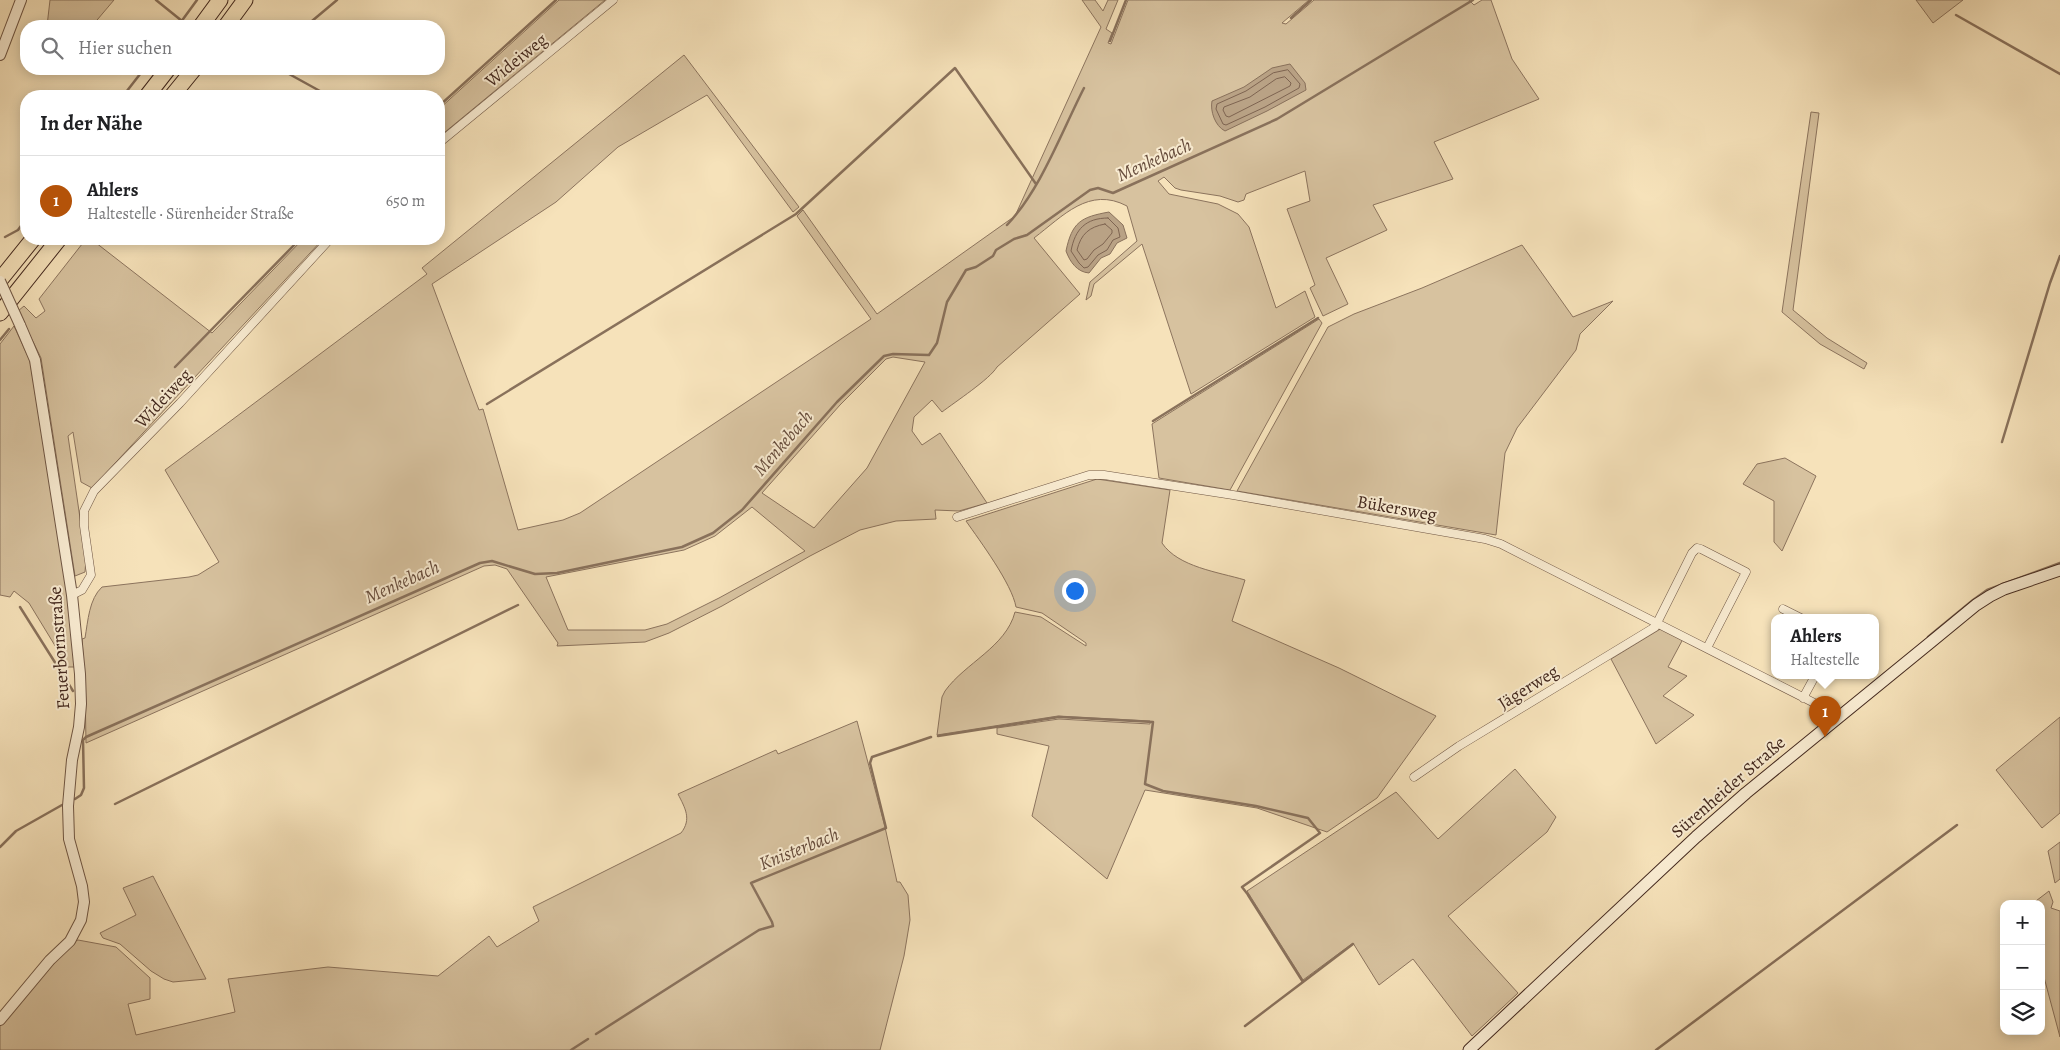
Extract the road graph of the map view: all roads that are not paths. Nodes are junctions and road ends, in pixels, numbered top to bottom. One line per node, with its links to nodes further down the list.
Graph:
1 (21, 0): 7 (street)
2 (220, 0): 5 (highway)
3 (245, 0): 6 (highway)
4 (613, 0): 12 (street, Wideiweg)
5 (205, 20)
6 (230, 20)
7 (0, 55)
8 (163, 75): 10 (highway)
9 (189, 75): 11 (highway)
10 (152, 90)
11 (177, 90)
12 (445, 138)
13 (28, 245): 16 (highway)
14 (54, 245): 17 (highway)
15 (325, 245): 20 (street, Wideiweg)
16 (0, 280): 20 (street, Feuerbornstraße, bridge)
17 (0, 313)
18 (957, 517): 23 (street, Bükersweg)
19 (2060, 570): 27 (main road, Sürenheider Straße)
20 (72, 594): 29 (street, Feuerbornstraße)
21 (1783, 609): 22 (street)
22 (1793, 614)
23 (1657, 622): 24 (street, Bükersweg); 24 (street); 28 (street, Jägerweg)
24 (1707, 648): 26 (street, Bükersweg)
25 (1813, 679): 26 (street)
26 (1803, 698): 27 (street, Bükersweg)
27 (1838, 718): 30 (main road, Sürenheider Straße)
28 (1414, 777)
29 (0, 1020)
30 (1469, 1050)

